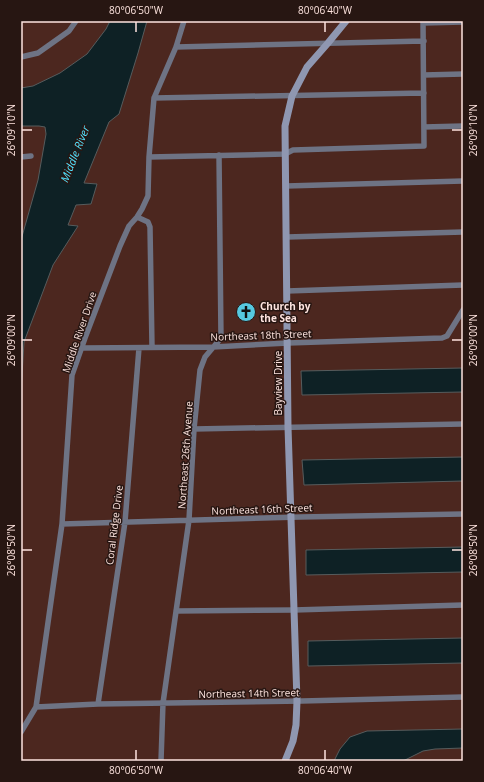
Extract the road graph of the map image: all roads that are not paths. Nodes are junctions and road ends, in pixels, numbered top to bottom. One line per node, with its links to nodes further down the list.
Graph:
1 (76, 21): 9 (street)
2 (184, 21): 8 (street, Middle River Drive)
3 (346, 21): 7 (street, Bayview Drive)
4 (423, 22): 5 (street); 6 (street)
5 (463, 22)
6 (424, 41): 7 (street); 11 (street)
7 (328, 44): 8 (street); 13 (street, Bayview Drive)
8 (176, 47): 14 (street, Middle River Drive)
9 (21, 57)
10 (463, 74): 11 (street)
11 (424, 75): 12 (street)
12 (424, 93): 13 (street); 16 (street)
13 (292, 96): 14 (street); 17 (street, Bayview Drive)
14 (154, 98): 21 (street, Middle River Drive)
15 (463, 126): 16 (street)
16 (424, 127): 17 (street)
17 (285, 154): 19 (street); 23 (street, Bayview Drive)
18 (31, 156): 20 (street)
19 (219, 156): 21 (street); 32 (street, Northeast 26th Avenue)
20 (21, 157)
21 (149, 157): 24 (street, Middle River Drive)
22 (463, 181): 23 (street)
23 (286, 186): 26 (street, Bayview Drive)
24 (138, 217): 31 (street); 33 (street, Middle River Drive)
25 (463, 232): 26 (street)
26 (286, 237): 28 (street, Bayview Drive)
27 (463, 285): 28 (street)
28 (287, 291): 30 (street, Bayview Drive)
29 (463, 310): 30 (street, Northeast 18th Street)
30 (288, 343): 32 (street, Northeast 18th Street); 36 (street, Bayview Drive)
31 (152, 347): 32 (street, Northeast 18th Street); 34 (street, Northeast 18th Street)
32 (213, 347): 37 (street, Northeast 26th Avenue)
33 (82, 348): 34 (street, Northeast 18th Street); 42 (street, Middle River Drive)
34 (139, 348): 41 (street, Coral Ridge Drive)
35 (463, 424): 36 (street)
36 (288, 427): 37 (street); 39 (street, Bayview Drive)
37 (194, 429): 40 (street, Northeast 26th Avenue)
38 (463, 514): 39 (street, Northeast 16th Street)
39 (291, 517): 40 (street, Northeast 16th Street); 44 (street, Bayview Drive)
40 (189, 520): 41 (street, Northeast 16th Street); 45 (street, Northeast 26th Avenue)
41 (125, 522): 42 (street, Northeast 16th Street); 49 (street, Coral Ridge Drive)
42 (62, 524): 50 (street, Middle River Drive)
43 (463, 605): 44 (street)
44 (294, 610): 45 (street); 47 (street, Bayview Drive)
45 (176, 611): 48 (street, Northeast 26th Avenue)
46 (463, 697): 47 (street, Northeast 14th Street)
47 (297, 701): 48 (street, Northeast 14th Street); 53 (street, Bayview Drive)
48 (162, 703): 49 (street, Northeast 14th Street); 52 (street, Northeast 26th Avenue)
49 (98, 704): 50 (street, Northeast 14th Street)
50 (36, 707): 51 (street, Middle River Drive)
51 (21, 732)
52 (161, 761)
53 (285, 761)

